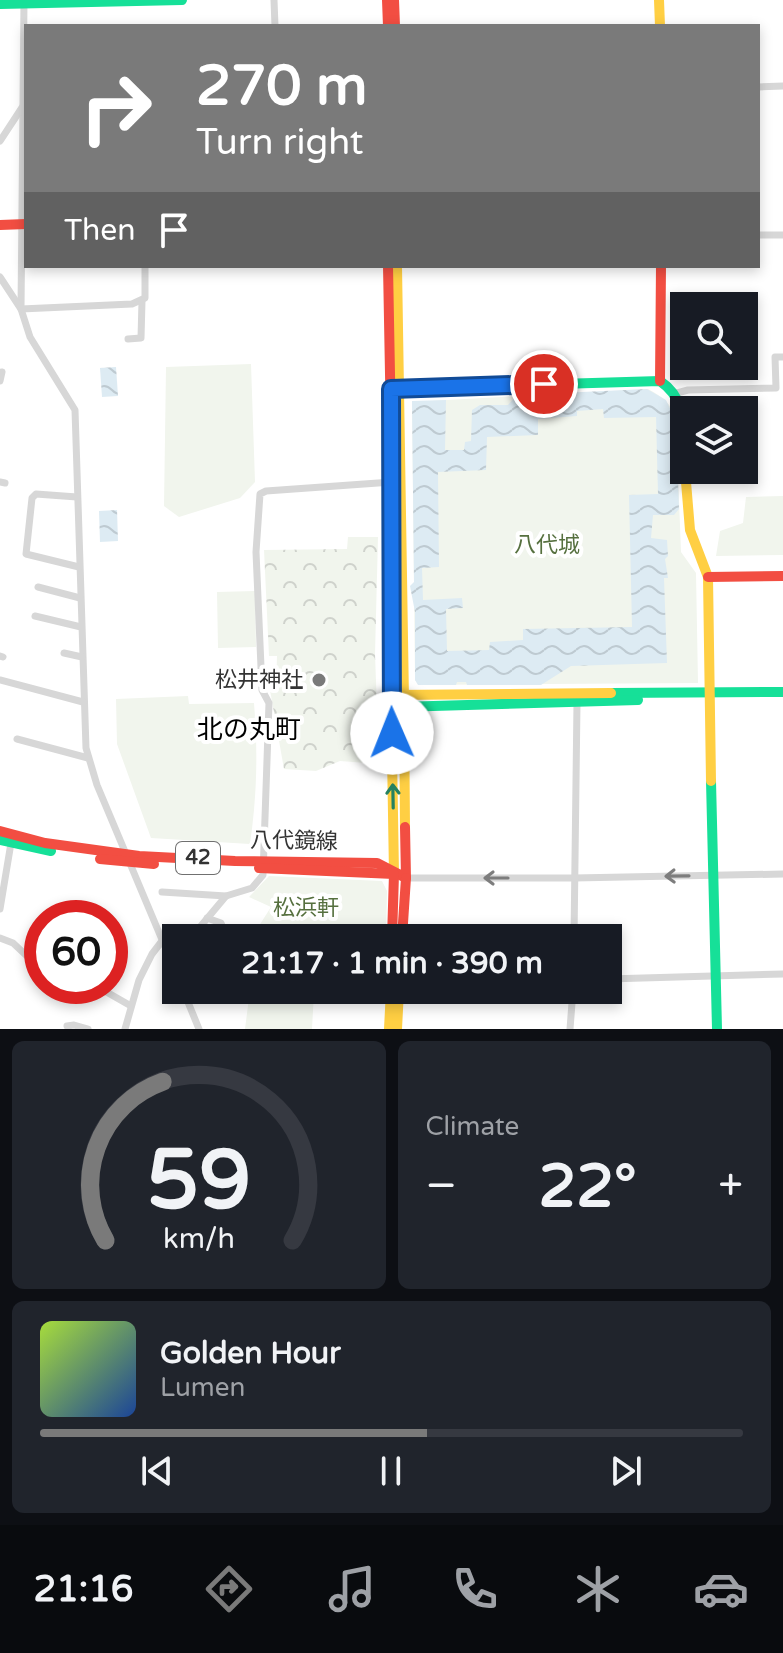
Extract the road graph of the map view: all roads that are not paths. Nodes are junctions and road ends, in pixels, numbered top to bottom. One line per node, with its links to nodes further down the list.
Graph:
1 (169, 0): 2 (main road); 7 (main road)
2 (182, 0)
3 (274, 0): 9 (street)
4 (387, 0): 10 (main road)
5 (394, 0): 11 (main road)
6 (659, 0): 12 (main road)
7 (24, 2): 8 (main road); 15 (street)
8 (0, 4)
9 (275, 24)
10 (388, 24)
11 (395, 24)
12 (660, 24)
13 (783, 86): 14 (street)
14 (760, 87)
15 (24, 104): 16 (street)
16 (0, 141)
17 (24, 224): 18 (main road)
18 (0, 225)
19 (760, 235): 20 (street)
20 (783, 235)
21 (24, 245): 28 (street)
22 (145, 268): 27 (street)
23 (388, 268): 32 (main road)
24 (397, 268): 32 (main road)
25 (661, 268): 31 (main road)
26 (0, 277): 28 (street)
27 (142, 301): 28 (street); 29 (street)
28 (21, 309): 37 (street)
29 (128, 339)
30 (783, 357): 33 (street)
31 (660, 381): 32 (main road); 33 (main road)
32 (395, 389): 35 (main road); 51 (main road)
33 (677, 393): 34 (main road)
34 (678, 396)
35 (392, 482): 50 (main road); 59 (street)
36 (686, 484): 40 (main road)
37 (77, 497): 38 (street); 38 (street)
38 (79, 567): 42 (street)
39 (783, 576): 40 (main road)
40 (708, 577): 49 (main road)
41 (38, 587): 42 (street)
42 (80, 598): 44 (street)
43 (35, 616): 44 (street)
44 (81, 627): 46 (street)
45 (64, 653): 46 (street)
46 (82, 657): 52 (street)
47 (0, 680): 52 (street)
48 (783, 692): 49 (main road)
49 (710, 694): 51 (main road); 53 (main road); 62 (main road)
50 (392, 701): 51 (main road); 60 (main road, one-way to 50)
51 (404, 701): 53 (main road); 63 (main road)
52 (83, 702): 55 (street)
53 (577, 703): 64 (street)
54 (17, 739): 55 (street)
55 (88, 758): 58 (street)
56 (0, 831): 58 (main road, 八代鏡線 / 42)
57 (6, 841): 58 (main road, 八代鏡線 / 42); 67 (street)
58 (127, 859): 59 (main road, 八代鏡線 / 42); 75 (street)
59 (263, 864): 60 (main road, 八代鏡線 / 42); 66 (street)
60 (394, 874): 63 (main road, 八代鏡線 / 42); 71 (main road)
61 (783, 874): 62 (street)
62 (712, 875): 64 (street, one-way to 64); 78 (main road)
63 (406, 878): 64 (street, one-way to 63); 72 (main road)
64 (574, 878): 73 (street)
65 (162, 892): 66 (street)
66 (226, 896): 68 (street)
67 (0, 909)
68 (207, 918): 69 (street); 70 (street)
69 (202, 924)
70 (221, 924)
71 (392, 924)
72 (403, 924)
73 (574, 924)
74 (0, 938): 76 (street)
75 (162, 941): 85 (street)
76 (24, 953)
77 (783, 974): 78 (street)
78 (715, 975): 79 (street); 93 (main road)
79 (622, 978)
80 (128, 1004): 85 (street)
81 (189, 1004): 89 (street)
82 (390, 1004): 90 (main road)
83 (398, 1004): 91 (main road)
84 (572, 1004): 92 (street)
85 (131, 1006): 88 (street)
86 (67, 1026): 87 (street)
87 (88, 1029)
88 (125, 1029)
89 (199, 1029)
90 (389, 1029)
91 (397, 1029)
92 (570, 1029)
93 (717, 1029)

